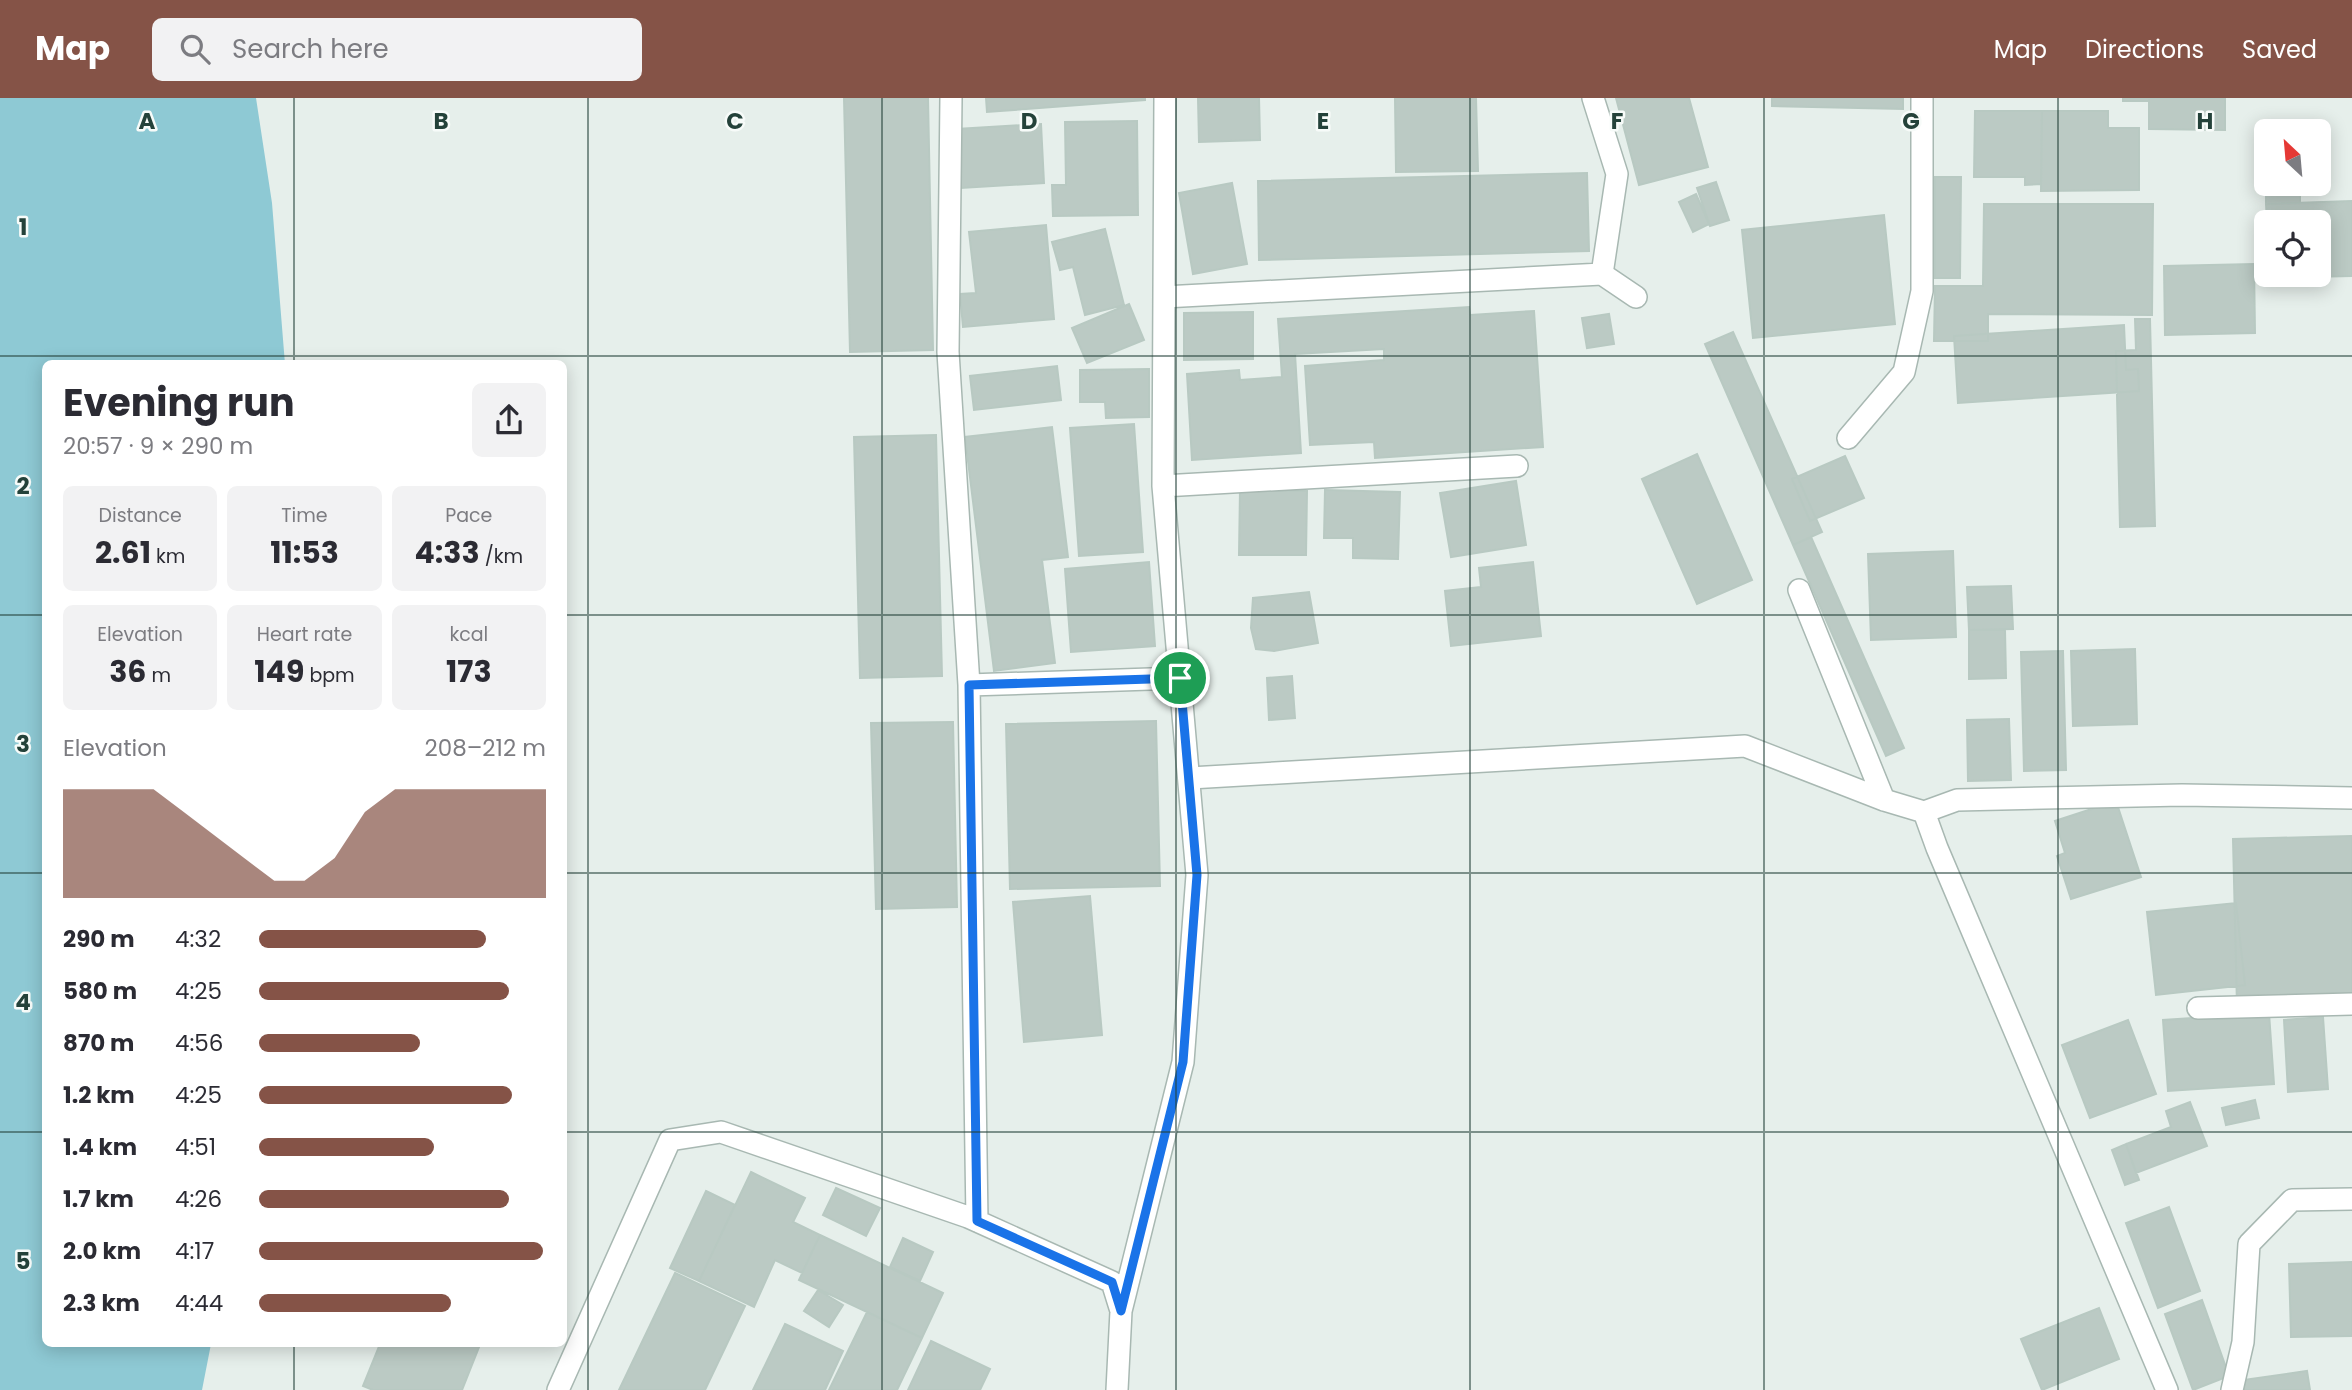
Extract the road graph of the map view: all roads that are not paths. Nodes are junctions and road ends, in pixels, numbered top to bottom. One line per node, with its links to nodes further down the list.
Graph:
1 (950, 98): 13 (street)
2 (1165, 98): 6 (street)
3 (1593, 98): 5 (street)
4 (1922, 98): 8 (street)
5 (1602, 274): 6 (street); 7 (street)
6 (1164, 298): 10 (street)
7 (1636, 298)
8 (1848, 438)
9 (1517, 466): 10 (street)
10 (1163, 486): 12 (street)
11 (1799, 590): 16 (street)
12 (1180, 678): 13 (street); 14 (street)
13 (969, 685): 21 (street)
14 (1190, 778): 16 (street); 22 (street)
15 (2352, 798): 17 (street)
16 (1884, 800): 17 (street)
17 (1924, 812): 25 (street)
18 (2352, 1004): 19 (street)
19 (2198, 1008)
20 (2352, 1199): 26 (street)
21 (977, 1221): 22 (street); 23 (street)
22 (1121, 1311): 24 (street)
23 (558, 1390)
24 (1117, 1390)
25 (2167, 1390)
26 (2232, 1390)

